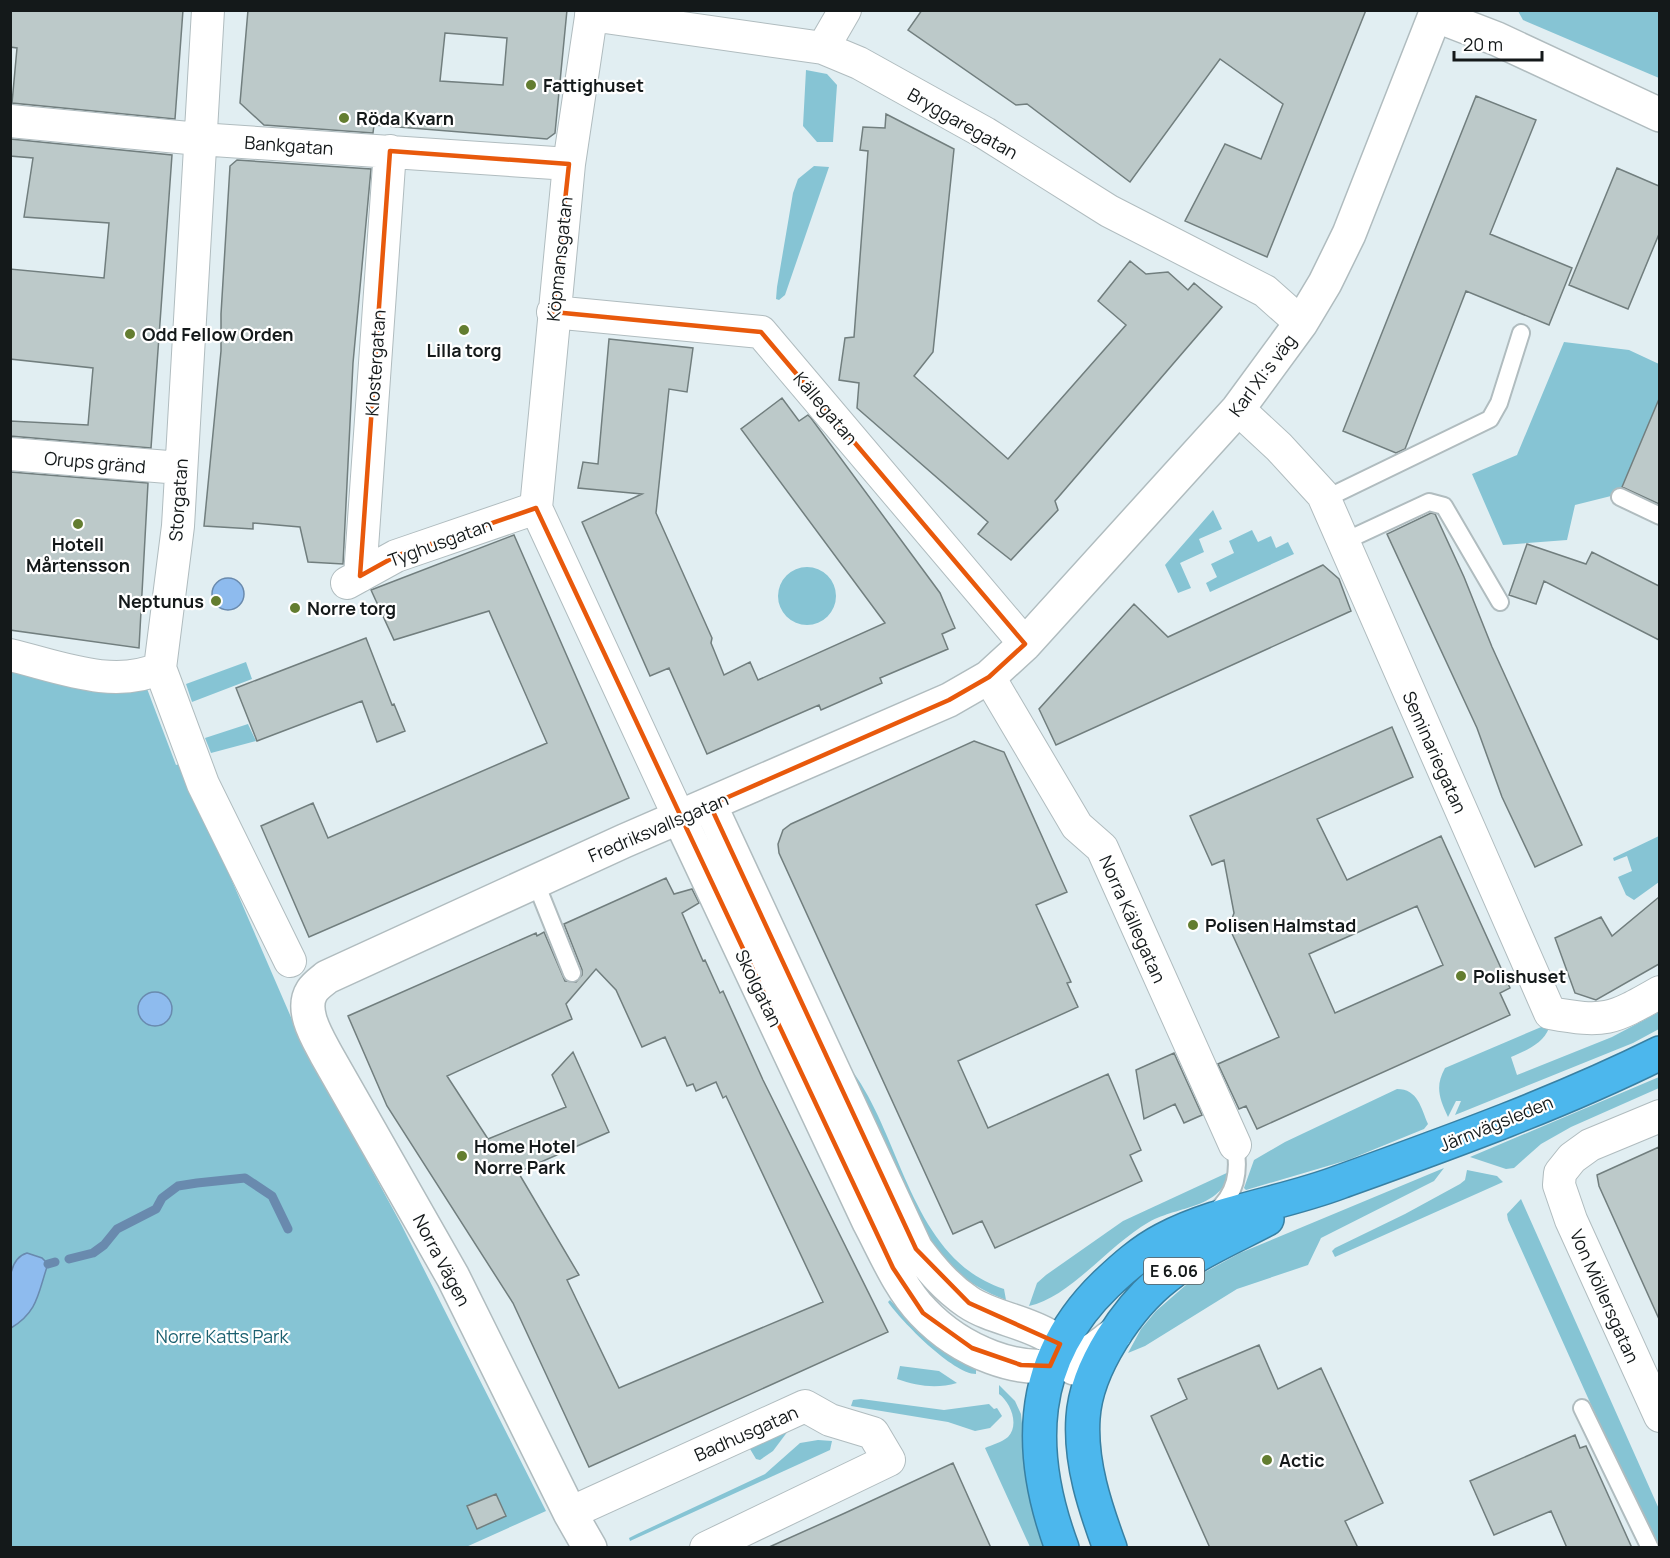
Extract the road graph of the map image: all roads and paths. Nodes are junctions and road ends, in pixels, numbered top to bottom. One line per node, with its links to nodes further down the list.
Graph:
1 (208, 10): 8 (street, Storgatan)
2 (845, 10): 5 (street)
3 (592, 13): 5 (street, Bryggaregatan); 10 (street, Köpmansgatan)
4 (1436, 13): 6 (street); 12 (street, Karl XI:s väg)
5 (824, 48): 12 (street, Bryggaregatan)
6 (1659, 114)
7 (10, 121): 8 (street, Bankgatan)
8 (199, 139): 9 (street, Bankgatan); 16 (street, Storgatan)
9 (390, 151): 10 (street, Bankgatan); 22 (street, Klostergatan)
10 (569, 164): 11 (street, Köpmansgatan)
11 (553, 312): 19 (street, Köpmansgatan); 24 (street, Källegatan)
12 (1301, 323): 14 (street, Karl XI:s väg)
13 (1521, 333): 18 (lane)
14 (1238, 409): 18 (street, Seminariegatan); 24 (street, Karl XI:s väg)
15 (10, 454): 16 (street, Orups gränd)
16 (180, 468): 26 (street, Storgatan)
17 (1620, 497): 20 (lane)
18 (1325, 498): 21 (street, Seminariegatan)
19 (536, 508): 22 (street, Tyghusgatan); 29 (street, Skolgatan)
20 (1659, 516)
21 (1343, 542): 23 (lane); 34 (street, Seminariegatan)
22 (353, 579)
23 (1500, 602)
24 (1025, 644): 27 (street, Karl XI:s väg)
25 (10, 656): 26 (street)
26 (160, 668): 31 (street, Storgatan)
27 (990, 677): 28 (street, Fredriksvallsgatan); 37 (street, Norra Källegatan)
28 (710, 805): 29 (street, Fredriksvallsgatan); 41 (street, Skolgatan)
29 (679, 817): 30 (street, Fredriksvallsgatan); 41 (street, Skolgatan)
30 (535, 881): 32 (lane); 33 (street, Fredriksvallsgatan)
31 (290, 962)
32 (572, 973)
33 (327, 977): 45 (street, Norra Vägen)
34 (1659, 992)
35 (1659, 1053): 38 (highway, Järnvägsleden / E 6.06)
36 (1659, 1116): 43 (street, Von Möllersgatan)
37 (1235, 1145): 39 (lane)
38 (1329, 1186): 39 (highway, Järnvägsleden / E 6.06); 40 (highway, Järnvägsleden / E 6.06)
39 (1201, 1224): 41 (highway, Järnvägsleden / E 6.06)
40 (1115, 1334): 41 (street); 44 (highway, Järnvägsleden / E 6.06)
41 (1061, 1357): 44 (street); 48 (highway, E 6.06)
42 (1582, 1408): 50 (lane)
43 (1659, 1416)
44 (1083, 1417): 49 (highway, E 6.06)
45 (570, 1513): 46 (street, Norra Vägen); 47 (street, Badhusgatan)
46 (590, 1548)
47 (706, 1548)
48 (1062, 1548)
49 (1110, 1548)
50 (1650, 1548)

